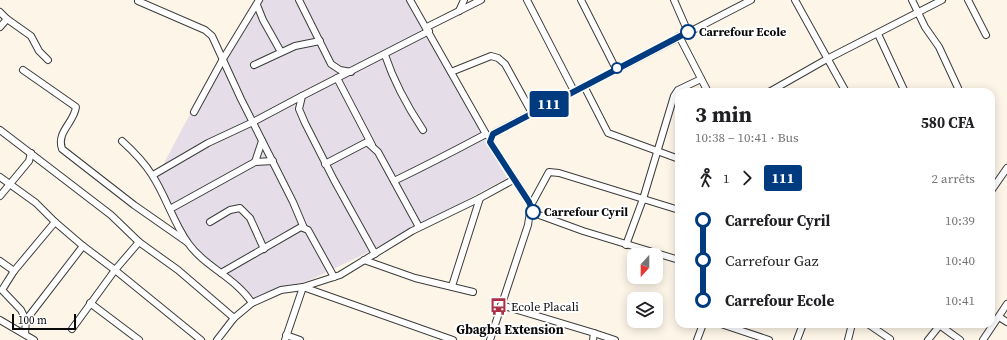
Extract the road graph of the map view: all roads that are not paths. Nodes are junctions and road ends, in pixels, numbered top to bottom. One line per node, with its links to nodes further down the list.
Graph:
1 (299, 0): 25 (street)
2 (410, 0): 20 (street)
3 (464, 0): 16 (street)
4 (481, 0): 16 (street)
5 (527, 0): 45 (street)
6 (581, 0): 32 (street)
7 (674, 0): 21 (street)
8 (751, 0): 21 (street)
9 (795, 0): 29 (street)
10 (912, 0): 17 (street)
11 (942, 0): 17 (street)
12 (968, 0): 23 (street)
13 (138, 1): 28 (street)
14 (258, 2): 26 (street); 28 (street)
15 (0, 12): 18 (street)
16 (457, 13): 20 (street)
17 (919, 13): 22 (street); 44 (street)
18 (7, 18): 19 (street); 30 (street)
19 (0, 27)
20 (428, 29): 27 (street); 35 (street)
21 (688, 32): 24 (street)
22 (878, 34): 29 (street); 43 (street)
23 (986, 35)
24 (679, 36): 32 (street); 37 (street)
25 (320, 41): 26 (street); 34 (street)
26 (281, 52): 31 (street)
27 (385, 55): 34 (street); 52 (street)
28 (223, 59): 48 (street); 50 (street)
29 (827, 59): 41 (street); 42 (street)
30 (48, 60)
31 (254, 65)
32 (616, 68): 38 (street)
33 (23, 70): 81 (street)
34 (351, 72): 36 (street)
35 (451, 72): 49 (street); 53 (street)
36 (337, 78): 47 (street); 56 (street)
37 (701, 79): 39 (street); 40 (street)
38 (584, 86): 45 (street); 57 (street)
39 (682, 88)
40 (706, 88)
41 (776, 88)
42 (844, 88)
43 (903, 88)
44 (958, 88)
45 (574, 91): 49 (street)
46 (675, 94): 57 (street)
47 (302, 96): 50 (street); 62 (street)
48 (194, 112)
49 (532, 112): 53 (street)
50 (253, 122): 55 (street); 64 (street)
51 (0, 130): 58 (street)
52 (423, 130)
53 (488, 136): 66 (street); 67 (street)
54 (122, 141): 64 (street)
55 (262, 141): 60 (street); 61 (street)
56 (372, 145): 62 (street); 67 (street)
57 (656, 152): 59 (street); 72 (street)
58 (31, 154): 68 (street); 80 (street)
59 (675, 158)
60 (273, 161): 61 (street); 78 (street)
61 (255, 162): 73 (street)
62 (325, 164): 85 (street)
63 (1007, 168): 69 (street)
64 (152, 175): 73 (street)
65 (0, 177): 68 (street)
66 (513, 180): 71 (street); 74 (street)
67 (394, 181): 79 (street)
68 (10, 185): 70 (street); 76 (street)
69 (995, 185)
70 (0, 196)
71 (480, 198): 79 (street); 93 (street)
72 (643, 199): 74 (street); 75 (street); 82 (street)
73 (170, 209): 81 (street)
74 (531, 209): 82 (street); 99 (street)
75 (675, 209)
76 (55, 222): 83 (street); 90 (street)
77 (210, 222): 84 (street)
78 (304, 228): 84 (street); 92 (street)
79 (419, 228): 85 (street)
80 (139, 242): 89 (street); 101 (street)
81 (187, 242): 91 (street)
82 (626, 245): 86 (street)
83 (83, 246): 89 (street); 103 (street)
84 (264, 249): 91 (street)
85 (375, 254): 87 (street)
86 (675, 259)
87 (364, 260): 92 (street); 93 (street)
88 (0, 261): 90 (street)
89 (115, 270): 96 (street); 123 (street)
90 (14, 271): 103 (street)
91 (221, 273): 97 (street)
92 (334, 277): 94 (street)
93 (452, 286): 95 (street)
94 (303, 287): 97 (street); 118 (street); 119 (street)
95 (473, 292)
96 (90, 303): 114 (street); 122 (street)
97 (252, 303): 101 (street)
98 (1007, 304): 100 (street)
99 (501, 305): 115 (street); 127 (street)
100 (999, 317): 104 (street); 105 (street)
101 (234, 318): 124 (street)
102 (0, 320): 116 (street)
103 (26, 320): 116 (street)
104 (1007, 322)
105 (995, 323)
106 (702, 328): 130 (street)
107 (730, 328): 117 (street)
108 (802, 328): 132 (street)
109 (851, 328): 133 (street)
110 (874, 328): 120 (street)
111 (937, 328): 134 (street)
112 (943, 328): 135 (street)
113 (991, 328): 136 (street)
114 (72, 329)
115 (594, 333): 128 (street); 129 (street)
116 (26, 337): 121 (street)
117 (750, 337): 131 (street)
118 (286, 338): 125 (street)
119 (440, 338): 126 (street)
120 (890, 339)
121 (34, 340)
122 (139, 340)
123 (201, 340)
124 (217, 340)
125 (300, 340)
126 (453, 340)
127 (490, 340)
128 (593, 340)
129 (615, 340)
130 (697, 340)
131 (769, 340)
132 (797, 340)
133 (848, 340)
134 (928, 340)
135 (960, 340)
136 (983, 340)

